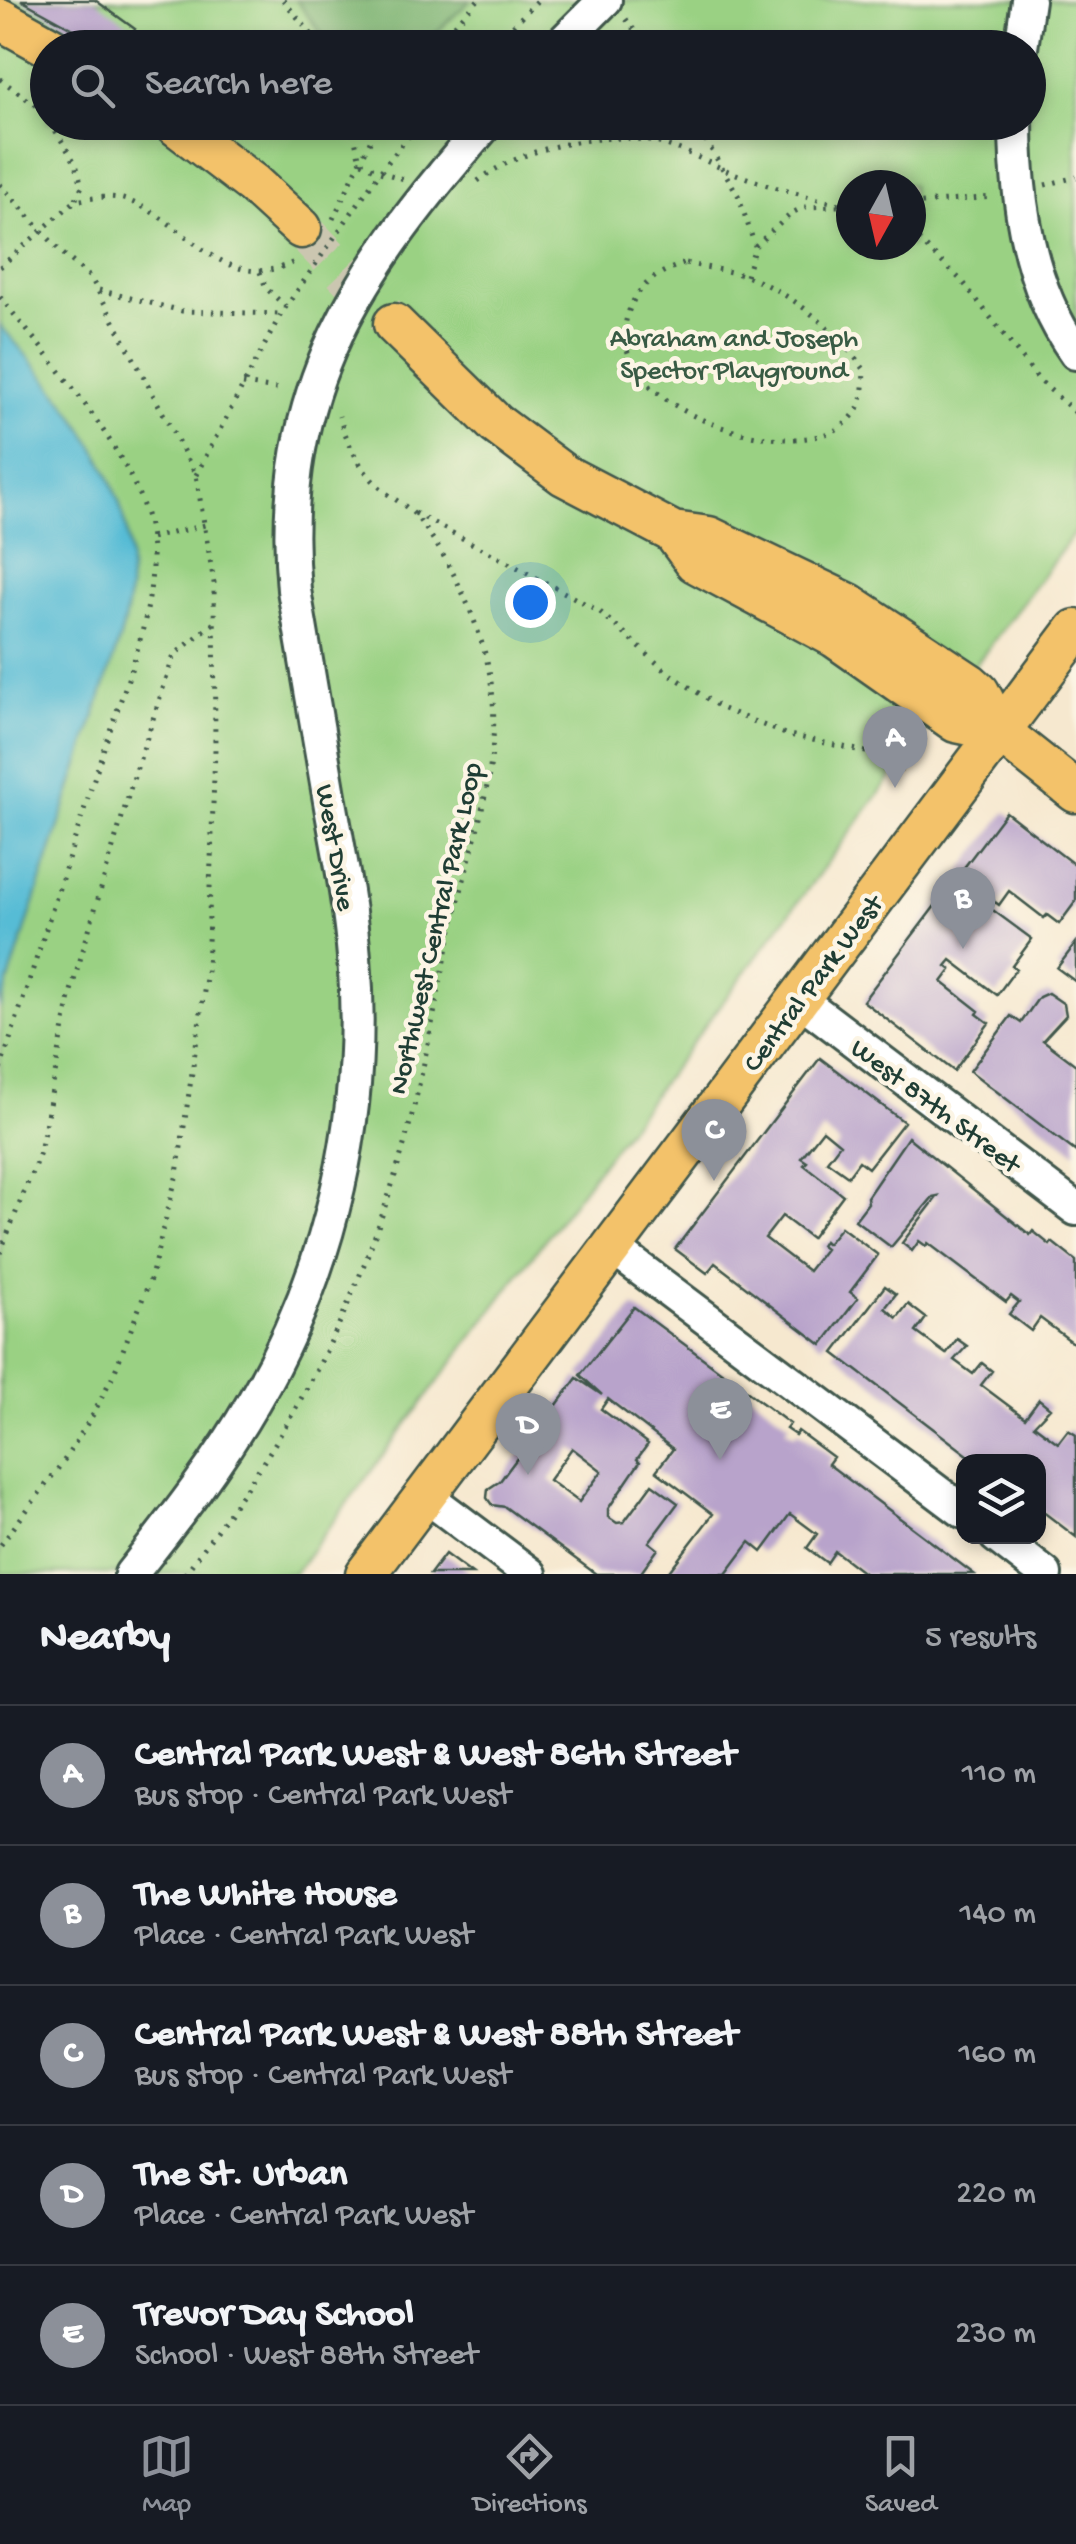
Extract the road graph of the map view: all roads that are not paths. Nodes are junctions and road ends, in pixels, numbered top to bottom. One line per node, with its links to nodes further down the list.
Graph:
1 (1028, 0): 5 (street)
2 (610, 5): 4 (street)
3 (0, 19): 6 (main road)
4 (579, 30)
5 (1024, 30)
6 (30, 36)
7 (196, 140): 10 (main road)
8 (473, 140): 22 (street, West Drive)
9 (1017, 140): 12 (street)
10 (313, 235)
11 (394, 324): 14 (main road)
12 (1076, 353)
13 (1076, 630): 14 (main road, Central Park West)
14 (999, 731): 15 (main road); 16 (main road, Central Park West)
15 (1076, 792)
16 (799, 998): 17 (street, West 87th Street); 18 (main road, Central Park West)
17 (1076, 1209)
18 (611, 1248): 19 (main road, Central Park West); 20 (street)
19 (426, 1496): 23 (main road, Central Park West); 24 (street)
20 (956, 1506)
21 (1007, 1544): 25 (street)
22 (131, 1574)
23 (366, 1574)
24 (530, 1574)
25 (1046, 1574)

